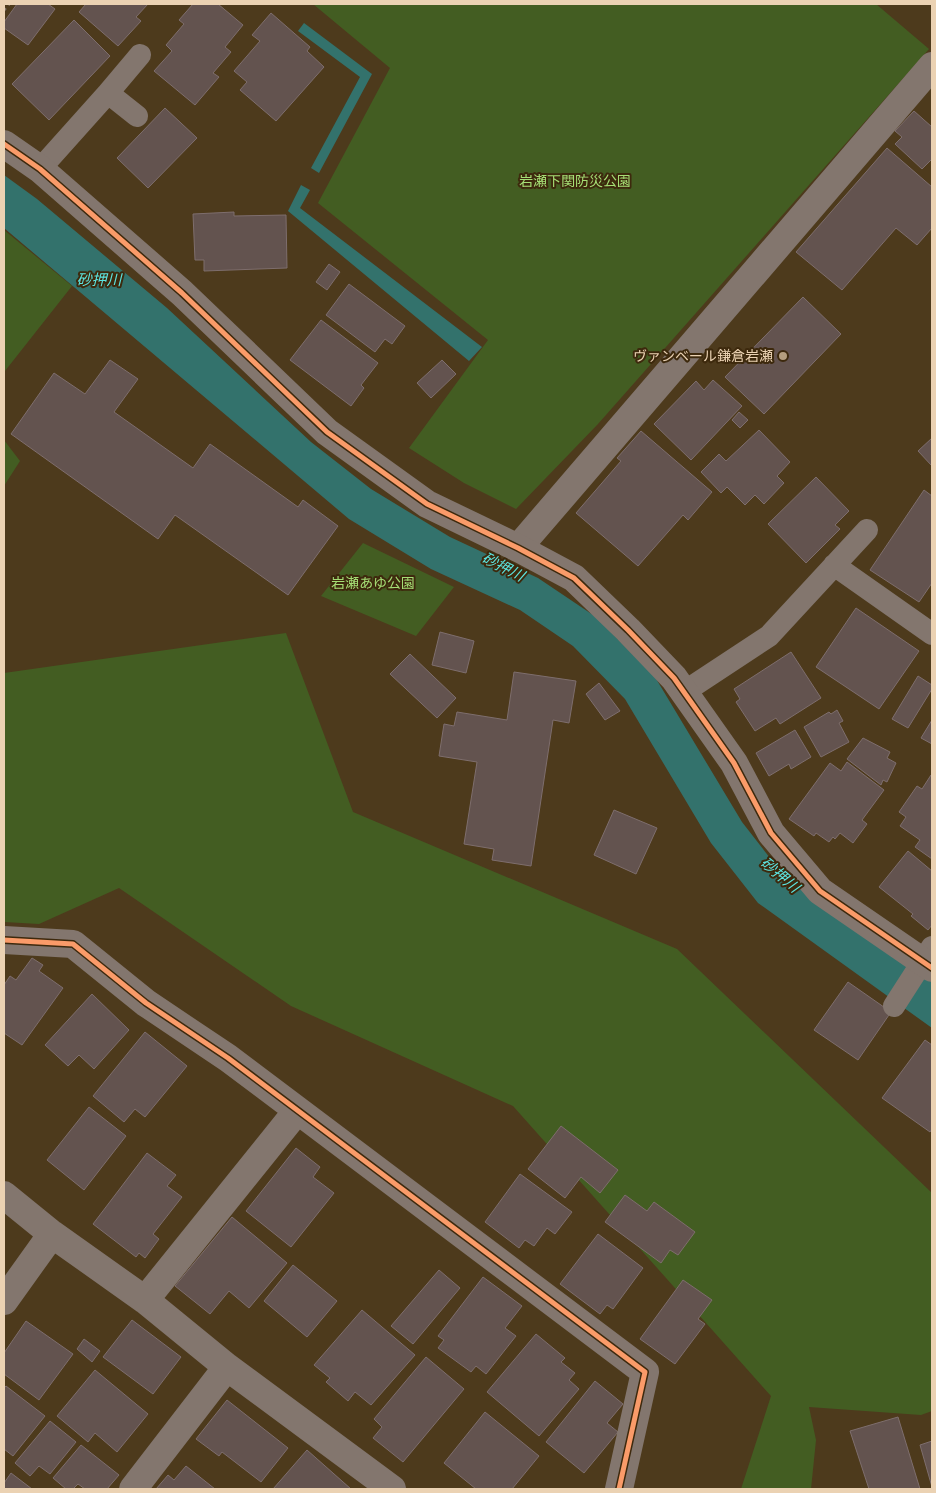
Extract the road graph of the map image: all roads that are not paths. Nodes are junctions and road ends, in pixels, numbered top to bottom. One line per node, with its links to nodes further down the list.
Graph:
1 (140, 55): 3 (lane)
2 (932, 66): 8 (street)
3 (108, 92): 4 (lane); 6 (lane)
4 (136, 116)
5 (4, 144): 6 (street)
6 (40, 169): 8 (street)
7 (867, 530): 9 (lane)
8 (518, 548): 11 (street)
9 (834, 565): 10 (lane); 11 (lane)
10 (932, 634)
11 (684, 692): 13 (street)
12 (4, 940): 15 (street)
13 (927, 961): 14 (lane)
14 (894, 1006)
15 (297, 1111): 18 (street); 23 (street)
16 (4, 1195): 17 (street)
17 (52, 1234): 18 (street); 19 (street)
18 (145, 1300): 20 (street)
19 (4, 1301)
20 (228, 1367): 21 (street); 22 (street)
21 (133, 1489)
22 (392, 1489)
23 (619, 1489)

